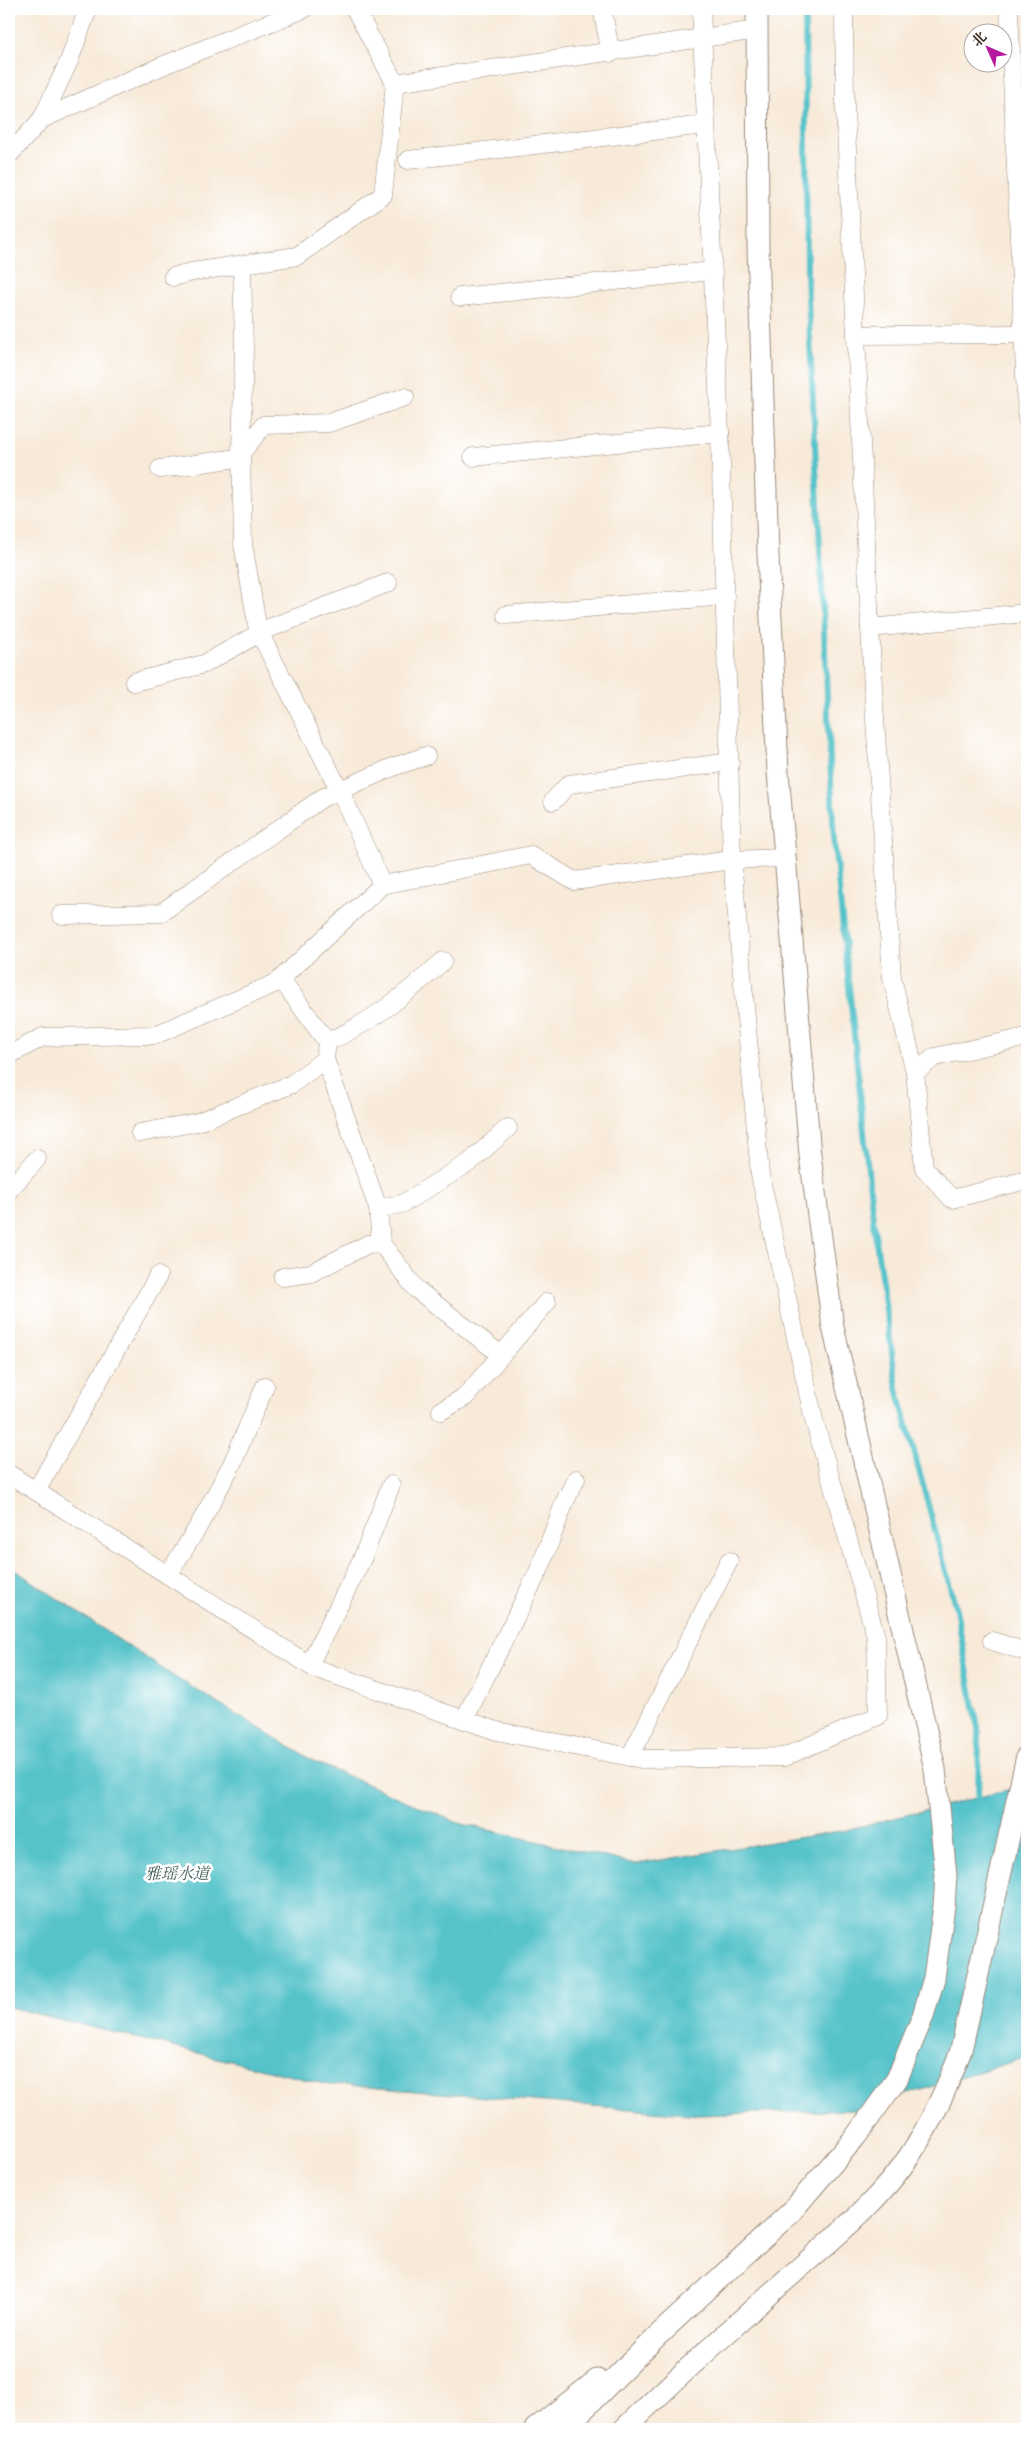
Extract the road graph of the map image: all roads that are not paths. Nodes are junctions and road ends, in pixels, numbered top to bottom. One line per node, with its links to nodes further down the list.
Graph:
1 (88, 9): 13 (street)
2 (304, 9): 13 (street)
3 (355, 9): 12 (street)
4 (602, 9): 11 (street)
5 (701, 9): 10 (street)
6 (757, 9): 9 (street)
7 (844, 9): 22 (street)
8 (1009, 9): 21 (street)
9 (757, 30): 10 (street); 38 (street)
10 (700, 37): 11 (street); 14 (street)
11 (611, 53): 12 (street)
12 (395, 84): 17 (street)
13 (42, 119): 15 (street)
14 (705, 125): 16 (street); 18 (street)
15 (9, 155)
16 (408, 160)
17 (242, 265): 19 (street); 26 (street)
18 (712, 270): 20 (street); 25 (street)
19 (172, 277)
20 (460, 297)
21 (1023, 334): 22 (street); 24 (street)
22 (856, 335): 33 (street)
23 (405, 397): 26 (street)
24 (1027, 420)
25 (720, 433): 27 (street); 30 (street)
26 (241, 453): 28 (street); 40 (street)
27 (473, 457)
28 (160, 469)
29 (388, 582): 34 (street)
30 (725, 596): 32 (street); 36 (street)
31 (1027, 613): 33 (street)
32 (506, 615)
33 (870, 628): 47 (street)
34 (134, 682)
35 (426, 756): 41 (street)
36 (730, 762): 37 (street); 39 (street)
37 (553, 801)
38 (785, 858): 39 (street); 73 (street)
39 (732, 860): 40 (street); 72 (street)
40 (382, 885): 43 (street)
41 (61, 915)
42 (443, 961): 45 (street)
43 (281, 979): 45 (street); 46 (street)
44 (1027, 1037): 47 (street)
45 (326, 1050): 49 (street); 53 (street)
46 (9, 1055)
47 (915, 1072): 51 (street)
48 (508, 1128): 53 (street)
49 (140, 1133)
50 (37, 1159): 52 (street)
51 (1027, 1180)
52 (9, 1190)
53 (378, 1208): 54 (street)
54 (381, 1243): 56 (street); 58 (street)
55 (158, 1276): 64 (street)
56 (283, 1277)
57 (547, 1302): 58 (street)
58 (501, 1355): 60 (street)
59 (265, 1386): 66 (street)
60 (441, 1411)
61 (9, 1474): 64 (street)
62 (576, 1479): 70 (street)
63 (391, 1485): 69 (street)
64 (36, 1491): 66 (street)
65 (729, 1561): 72 (street)
66 (168, 1575): 69 (street)
67 (992, 1641): 68 (street)
68 (1027, 1652)
69 (309, 1664): 70 (street)
70 (464, 1720): 72 (street)
71 (1027, 1756): 76 (street)
72 (630, 1757)
73 (656, 2337): 74 (street); 75 (street)
74 (536, 2429)
75 (564, 2429)
76 (624, 2429)

